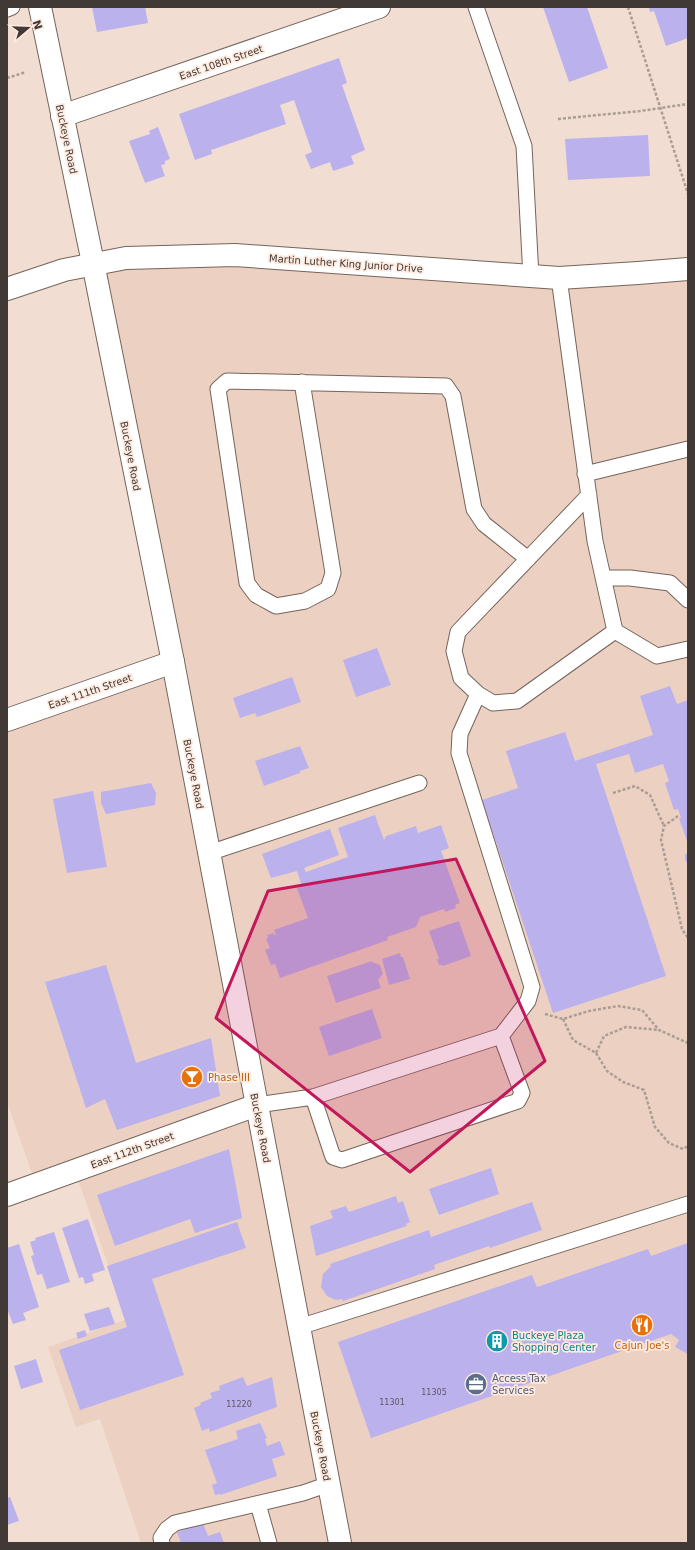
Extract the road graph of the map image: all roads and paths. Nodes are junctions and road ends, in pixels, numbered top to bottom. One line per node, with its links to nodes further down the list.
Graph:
1 (12, 7): 6 (lane)
2 (40, 7): 11 (street, Buckeye Road)
3 (379, 7): 11 (street, East 108th Street)
4 (476, 7): 16 (lane)
5 (628, 7): 10 (path)
6 (7, 9)
7 (26, 72): 8 (path)
8 (7, 78)
9 (688, 104): 10 (path)
10 (661, 108): 12 (path); 13 (path)
11 (62, 116): 14 (street, Buckeye Road)
12 (558, 119)
13 (688, 194)
14 (93, 263): 16 (street, Martin Luther King Junior Drive); 18 (street, Martin Luther King Junior Drive); 28 (street, Buckeye Road)
15 (688, 269): 17 (street, Martin Luther King Junior Drive)
16 (531, 277): 17 (street, Martin Luther King Junior Drive)
17 (559, 278): 21 (lane)
18 (7, 289)
19 (302, 382): 19 (lane); 23 (lane)
20 (688, 449): 21 (lane)
21 (585, 474): 22 (lane)
22 (588, 495): 23 (lane); 24 (lane)
23 (528, 559): 29 (lane)
24 (603, 578): 25 (lane); 26 (lane)
25 (688, 600)
26 (615, 631): 27 (lane); 29 (lane)
27 (688, 649)
28 (173, 662): 30 (street, East 111th Street); 35 (street, Buckeye Road)
29 (478, 694): 37 (lane)
30 (7, 720)
31 (419, 783): 35 (lane)
32 (614, 793): 34 (path)
33 (678, 816): 34 (path)
34 (664, 826): 36 (path)
35 (209, 853): 44 (street, Buckeye Road)
36 (688, 938)
37 (523, 1008): 38 (path); 40 (lane)
38 (563, 1019): 39 (path); 42 (path)
39 (659, 1030): 41 (path); 42 (path)
40 (501, 1036): 43 (lane); 43 (lane)
41 (688, 1043)
42 (596, 1053): 45 (path)
43 (313, 1097): 44 (lane)
44 (257, 1105): 46 (street, East 112th Street); 48 (street, Buckeye Road)
45 (688, 1146)
46 (7, 1195)
47 (688, 1204): 48 (lane)
48 (299, 1327): 49 (street, Buckeye Road)
49 (329, 1484): 50 (lane); 53 (street, Buckeye Road)
50 (258, 1504): 51 (lane); 52 (lane)
51 (162, 1543)
52 (269, 1543)
53 (340, 1543)

